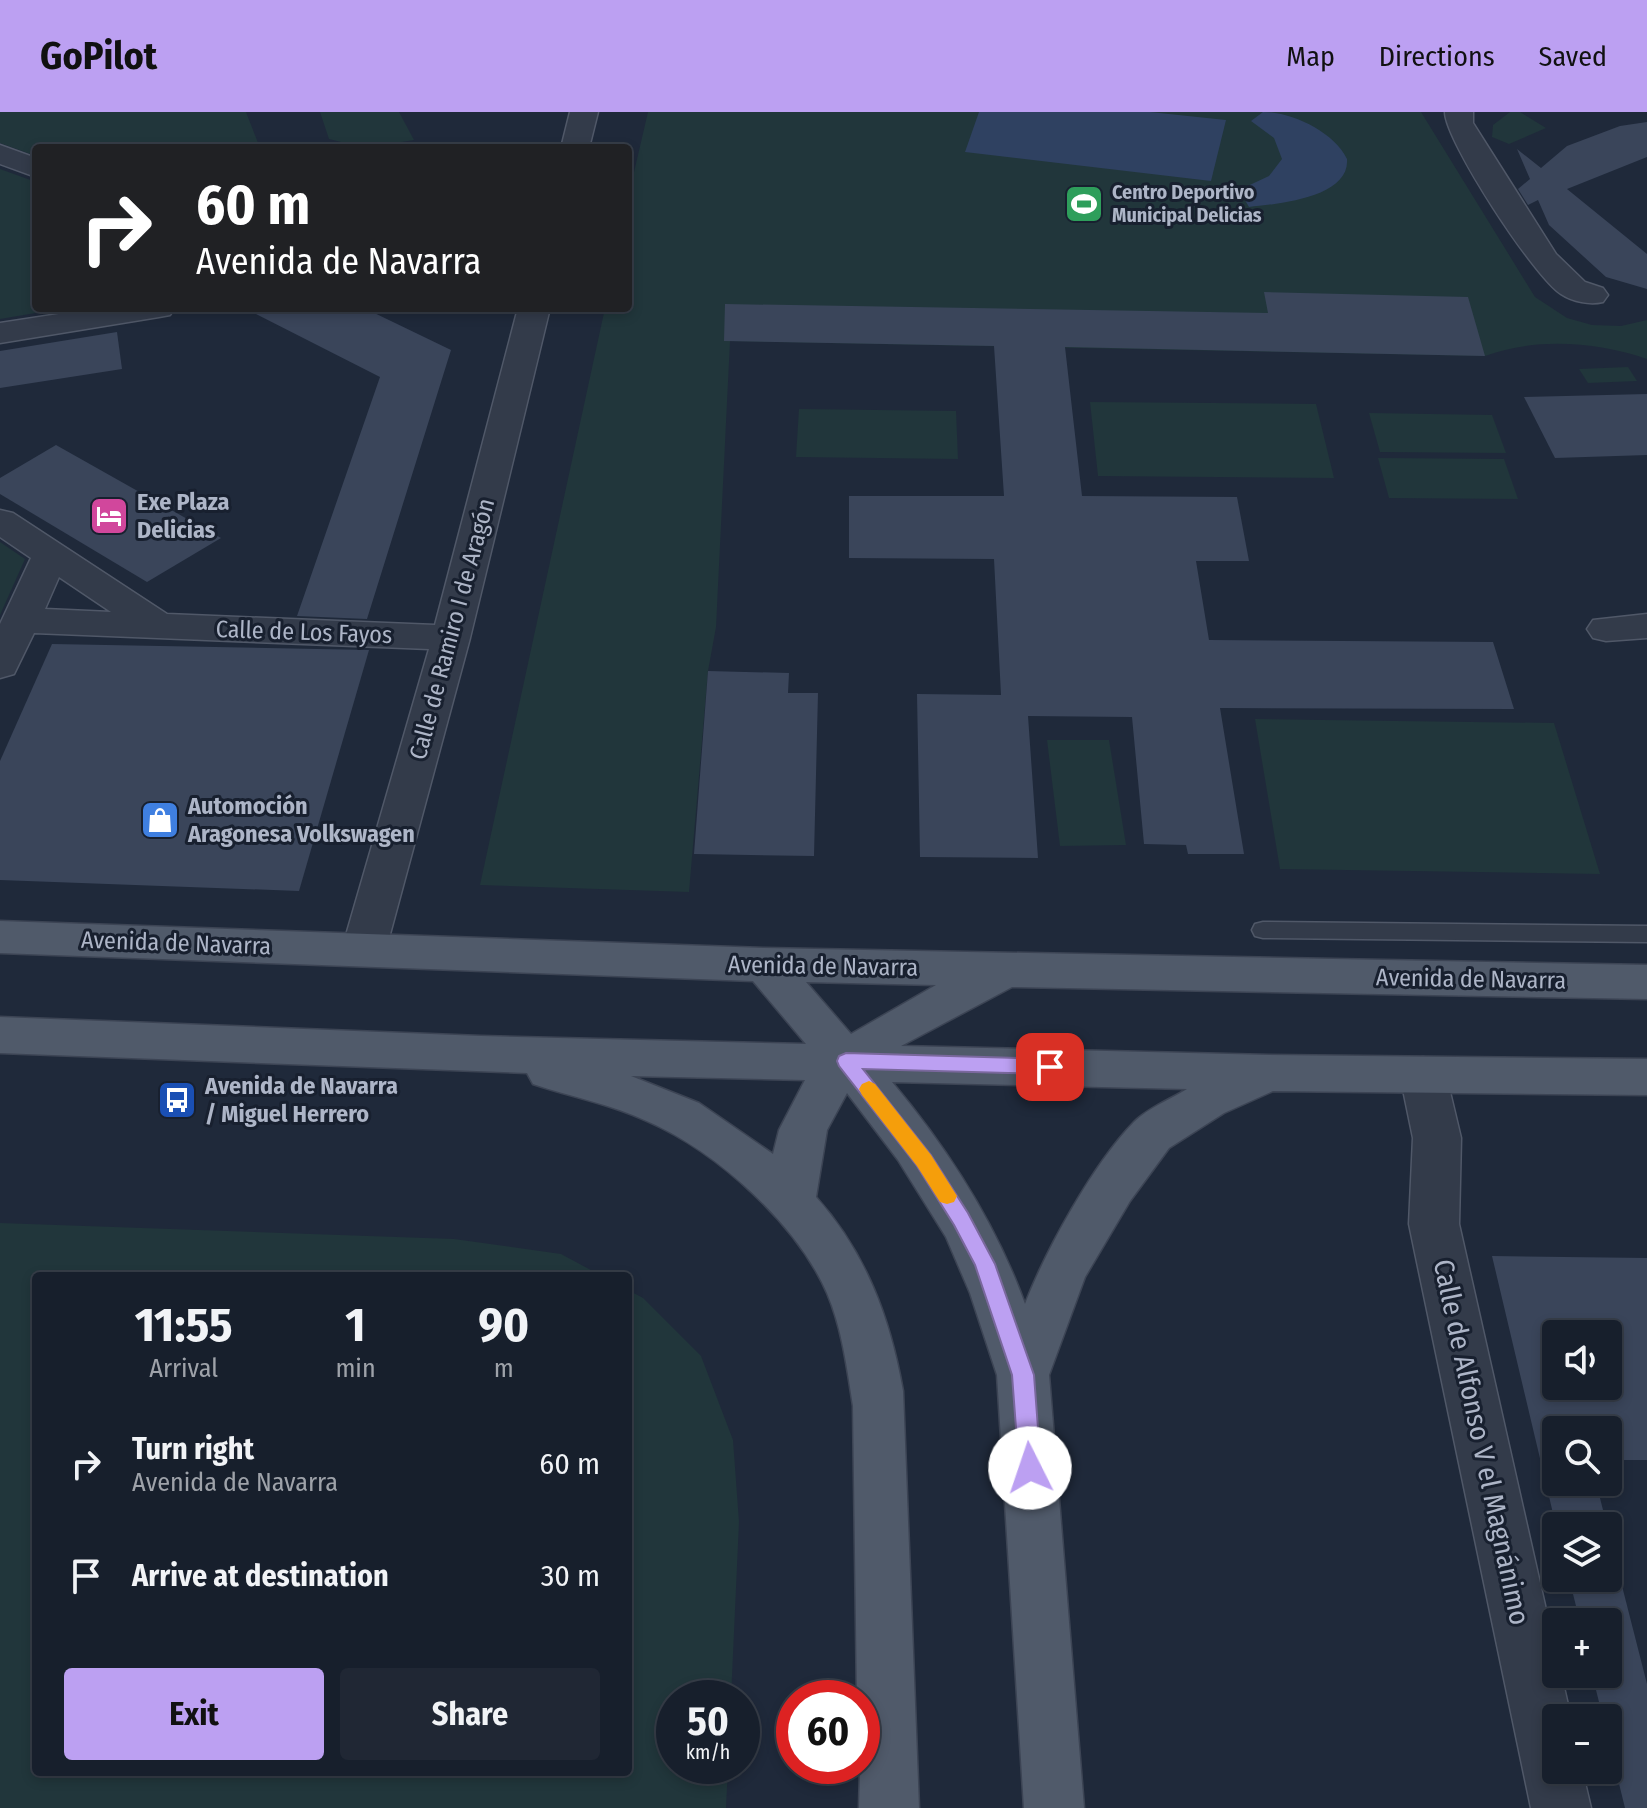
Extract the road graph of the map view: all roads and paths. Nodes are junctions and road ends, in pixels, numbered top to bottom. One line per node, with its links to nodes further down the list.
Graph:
1 (584, 112): 3 (street)
2 (1459, 112): 6 (street)
3 (576, 144)
4 (0, 154): 5 (street)
5 (32, 166)
6 (1592, 295)
7 (134, 312): 9 (street)
8 (533, 312): 16 (street, Calle de Ramiro I de Aragón)
9 (0, 333)
10 (0, 521): 11 (street)
11 (51, 555): 12 (street); 13 (street)
12 (22, 620): 13 (street, Calle de Los Fayos); 17 (street)
13 (158, 626): 16 (street, Calle de Los Fayos)
14 (1647, 626): 15 (street)
15 (1606, 629)
16 (451, 638): 21 (street, Calle de Ramiro I de Aragón)
17 (0, 665)
18 (1263, 930): 19 (lane)
19 (1647, 934)
20 (0, 937): 21 (main road, Avenida de Navarra)
21 (364, 949): 22 (main road, Avenida de Navarra)
22 (765, 965): 23 (main road, Avenida de Navarra); 27 (main road)
23 (1005, 970): 24 (main road, Avenida de Navarra); 27 (main road)
24 (1647, 982)
25 (0, 1035): 26 (main road)
26 (481, 1054): 27 (main road); 31 (main road)
27 (846, 1061): 28 (main road); 31 (main road); 32 (main road)
28 (1270, 1073): 29 (main road); 32 (main road)
29 (1423, 1075): 30 (main road); 35 (street, Calle de Alfonso V el Magnánimo)
30 (1647, 1077)
31 (791, 1203): 33 (main road)
32 (1023, 1375): 34 (main road)
33 (889, 1808)
34 (1054, 1808)
35 (1561, 1808)

